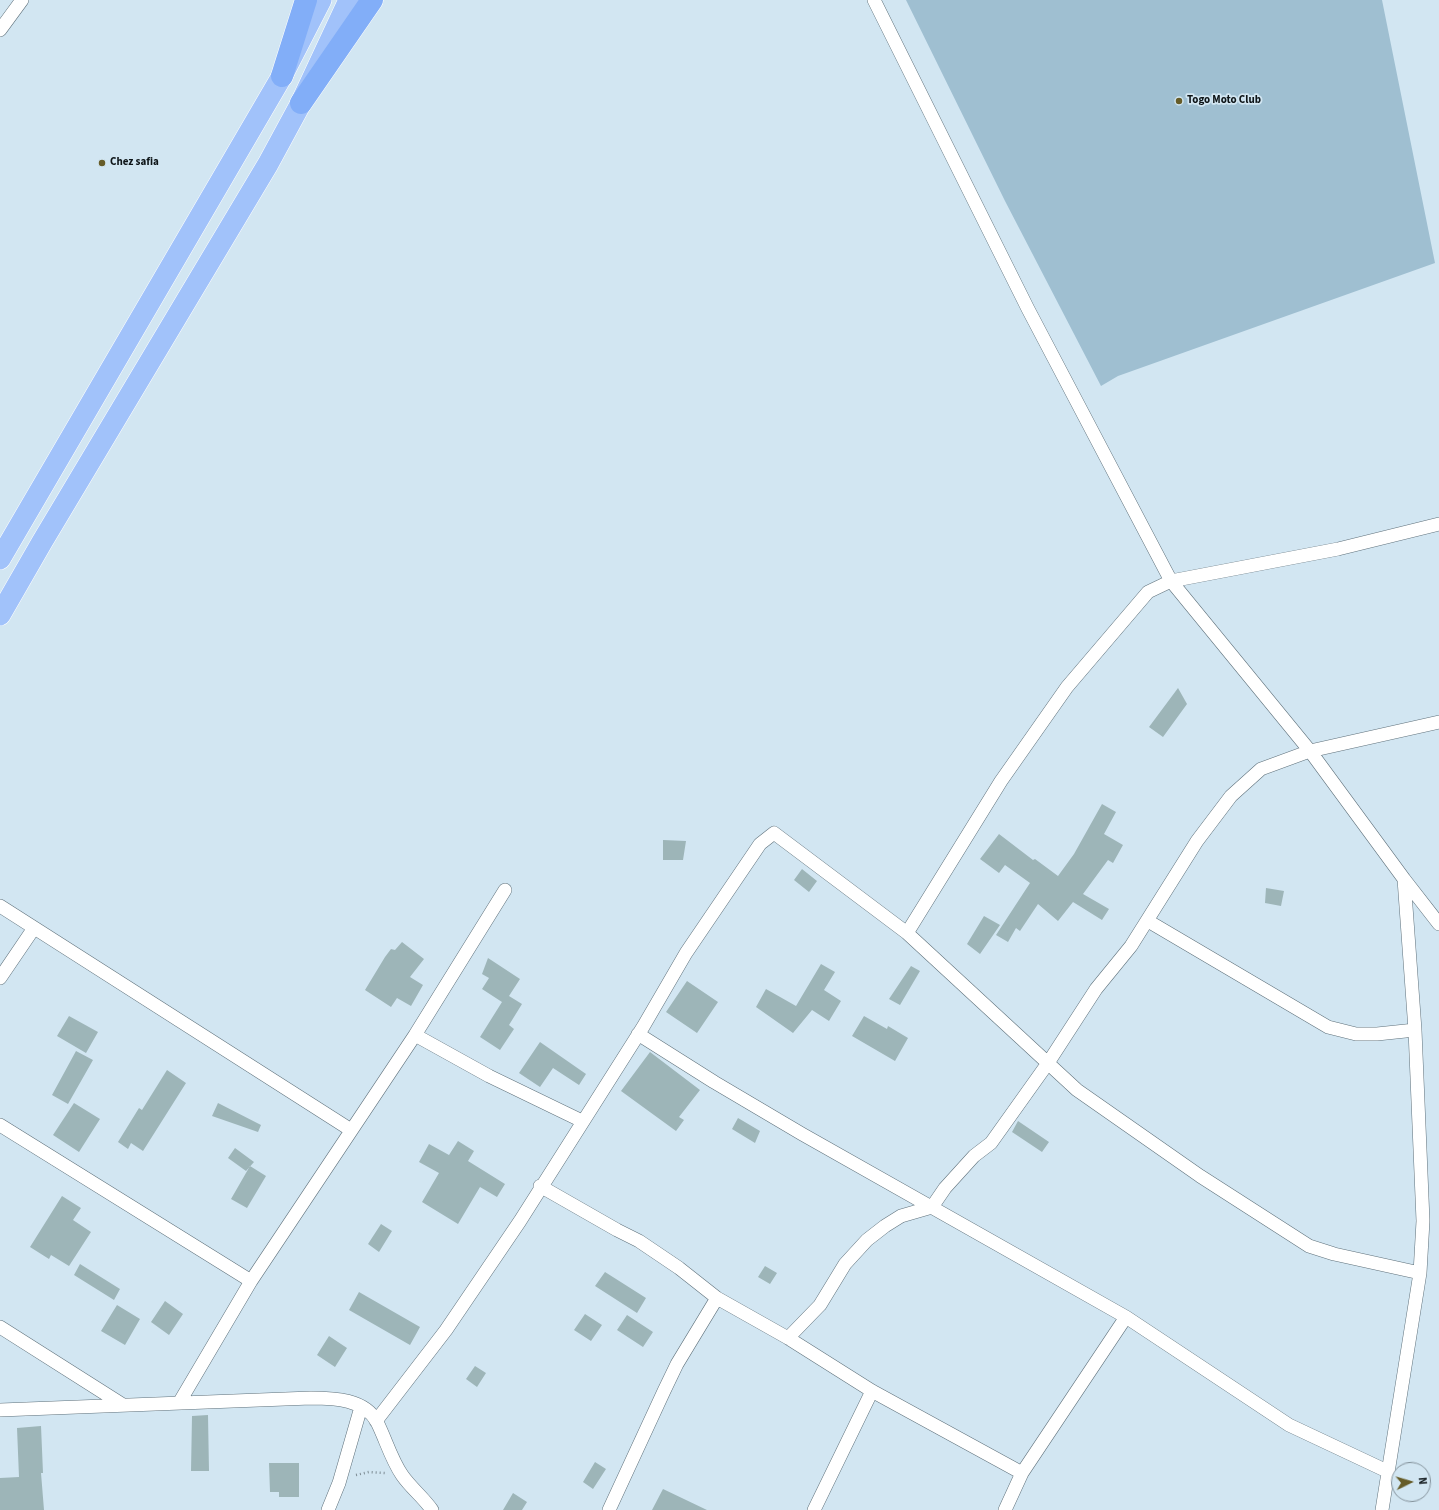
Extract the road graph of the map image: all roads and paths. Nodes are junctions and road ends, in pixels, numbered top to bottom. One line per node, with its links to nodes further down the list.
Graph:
1 (22, 0): 7 (street)
2 (306, 0): 8 (highway)
3 (321, 0): 8 (main road)
4 (349, 0): 9 (main road)
5 (372, 0): 9 (highway)
6 (874, 0): 12 (street)
7 (0, 30)
8 (282, 76): 11 (main road)
9 (301, 104): 13 (main road)
10 (1439, 524): 12 (street)
11 (0, 559)
12 (1171, 581): 15 (street); 22 (street)
13 (0, 615)
14 (1439, 722): 15 (street)
15 (1310, 751): 16 (street); 19 (street)
16 (1404, 879): 20 (street); 24 (street)
17 (505, 890): 26 (street)
18 (0, 906): 21 (street)
19 (1148, 921): 24 (street); 27 (street)
20 (1439, 924)
21 (34, 928): 23 (street); 30 (street)
22 (907, 933): 25 (street); 27 (street)
23 (0, 978)
24 (1415, 1030): 33 (street)
25 (638, 1034): 28 (street); 32 (street)
26 (415, 1035): 28 (street); 30 (street)
27 (1048, 1063): 32 (street); 33 (street)
28 (582, 1121): 31 (street)
29 (0, 1125): 34 (street)
30 (351, 1130): 34 (street)
31 (540, 1186): 35 (street); 44 (street)
32 (932, 1207): 36 (street); 38 (street)
33 (1420, 1273): 45 (street)
34 (251, 1281): 40 (street)
35 (717, 1298): 38 (street); 51 (street)
36 (1126, 1317): 45 (street); 46 (street)
37 (0, 1327): 41 (street)
38 (788, 1338): 39 (street)
39 (872, 1391): 46 (street); 52 (street)
40 (179, 1402): 41 (street); 42 (street)
41 (123, 1405): 43 (street)
42 (361, 1407): 44 (street); 48 (street)
43 (0, 1410)
44 (376, 1420): 47 (street)
45 (1389, 1472): 54 (street)
46 (1022, 1473): 53 (street)
47 (402, 1476): 48 (path); 50 (street)
48 (339, 1483): 49 (street)
49 (328, 1510)
50 (432, 1510)
51 (609, 1510)
52 (814, 1510)
53 (1005, 1510)
54 (1382, 1510)

